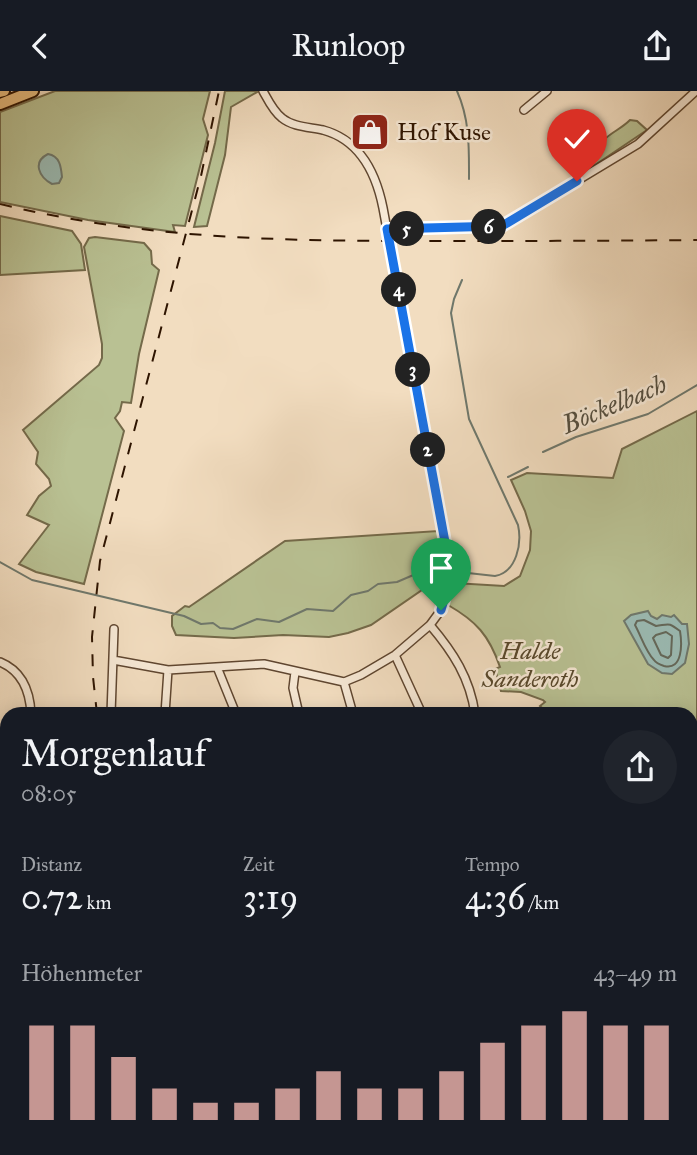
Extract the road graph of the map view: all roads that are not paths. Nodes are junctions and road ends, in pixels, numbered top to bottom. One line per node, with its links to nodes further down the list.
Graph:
1 (33, 91): 5 (highway)
2 (263, 91): 7 (street)
3 (547, 91): 6 (street)
4 (696, 91): 7 (street)
5 (0, 104)
6 (524, 110)
7 (387, 229): 8 (street)
8 (430, 625): 10 (street); 24 (street)
9 (114, 629): 11 (street)
10 (395, 655): 16 (street); 23 (street)
11 (113, 660): 14 (street); 18 (street)
12 (0, 661): 17 (street)
13 (217, 667): 14 (street); 15 (street); 20 (street)
14 (168, 670): 19 (street)
15 (295, 672): 16 (street); 21 (street)
16 (344, 682): 22 (street)
17 (30, 707)
18 (110, 707)
19 (165, 707)
20 (233, 707)
21 (297, 707)
22 (351, 707)
23 (419, 707)
24 (473, 707)

